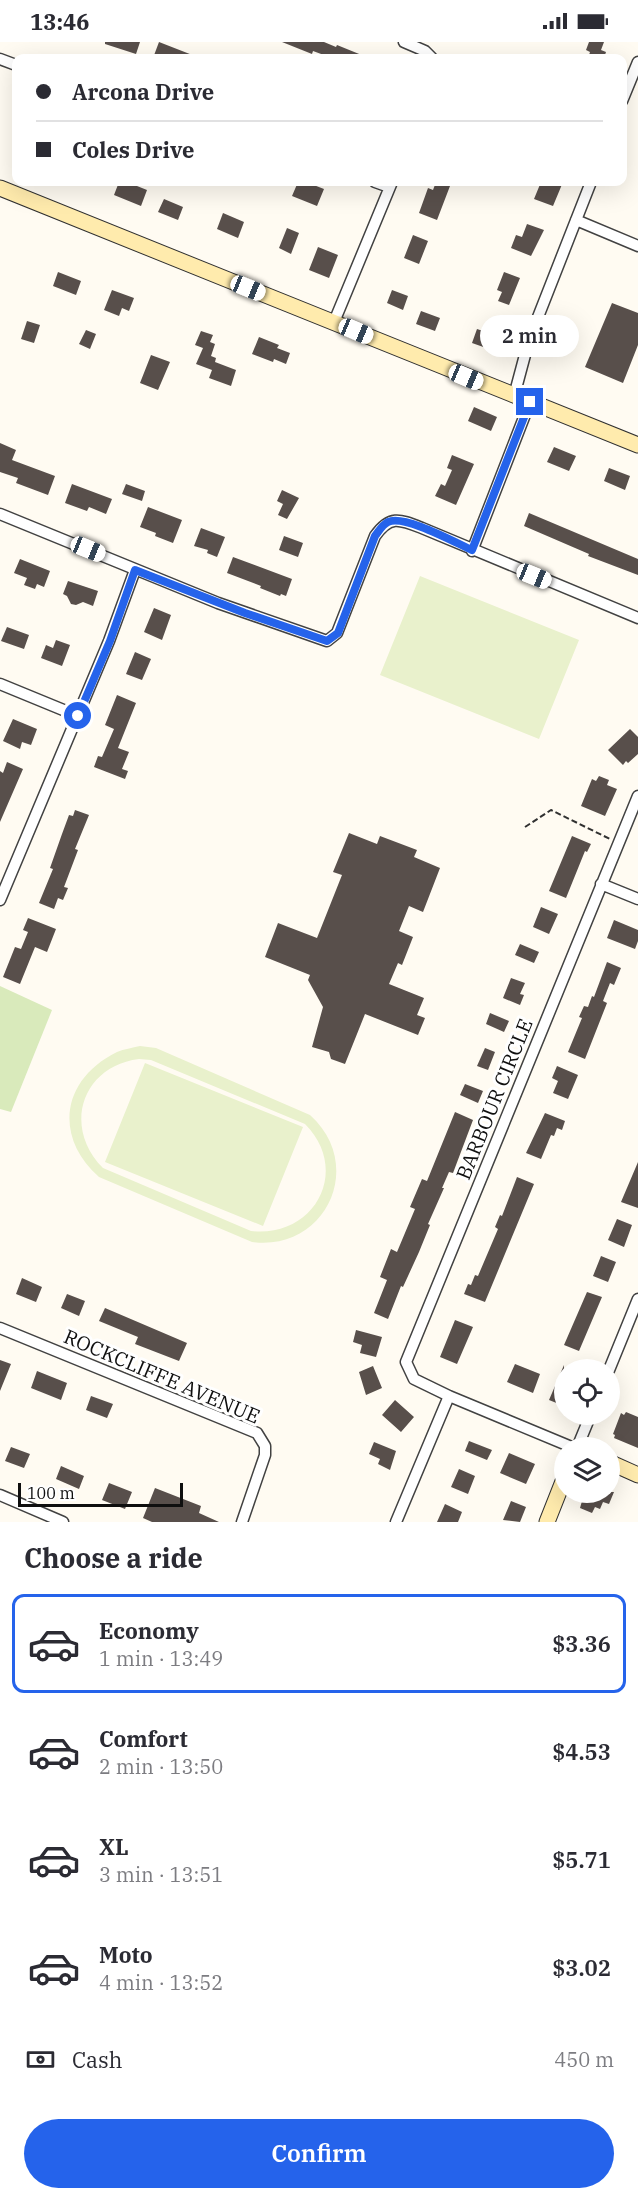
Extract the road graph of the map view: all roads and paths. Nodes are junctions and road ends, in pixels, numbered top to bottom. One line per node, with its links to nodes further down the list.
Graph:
1 (404, 42): 2 (street)
2 (428, 54)
3 (638, 62): 4 (street)
4 (627, 89)
5 (389, 186): 10 (street)
6 (589, 186): 8 (street)
7 (0, 188): 10 (main road)
8 (576, 220): 9 (street); 11 (street)
9 (638, 246)
10 (334, 322): 11 (main road)
11 (514, 396): 12 (main road)
12 (530, 402): 13 (main road); 15 (street)
13 (638, 445)
14 (0, 514): 16 (street)
15 (472, 550): 16 (street); 17 (street)
16 (135, 570): 19 (street)
17 (638, 618)
18 (0, 684): 19 (street)
19 (78, 716): 25 (street)
20 (638, 796): 22 (street, BARBOUR CIRCLE)
21 (525, 827): 22 (path)
22 (618, 843): 23 (street, BARBOUR CIRCLE)
23 (601, 884): 24 (street); 29 (street, BARBOUR CIRCLE)
24 (638, 899)
25 (0, 900)
26 (638, 1299): 28 (street)
27 (0, 1329): 36 (street, ROCKCLIFFE AVENUE)
28 (613, 1359)
29 (449, 1396): 30 (street, BARBOUR CIRCLE); 37 (street)
30 (554, 1439)
31 (620, 1467): 32 (main road)
32 (638, 1475)
33 (0, 1495): 35 (street)
34 (555, 1503): 38 (main road)
35 (63, 1522)
36 (242, 1522)
37 (396, 1522)
38 (547, 1522)

